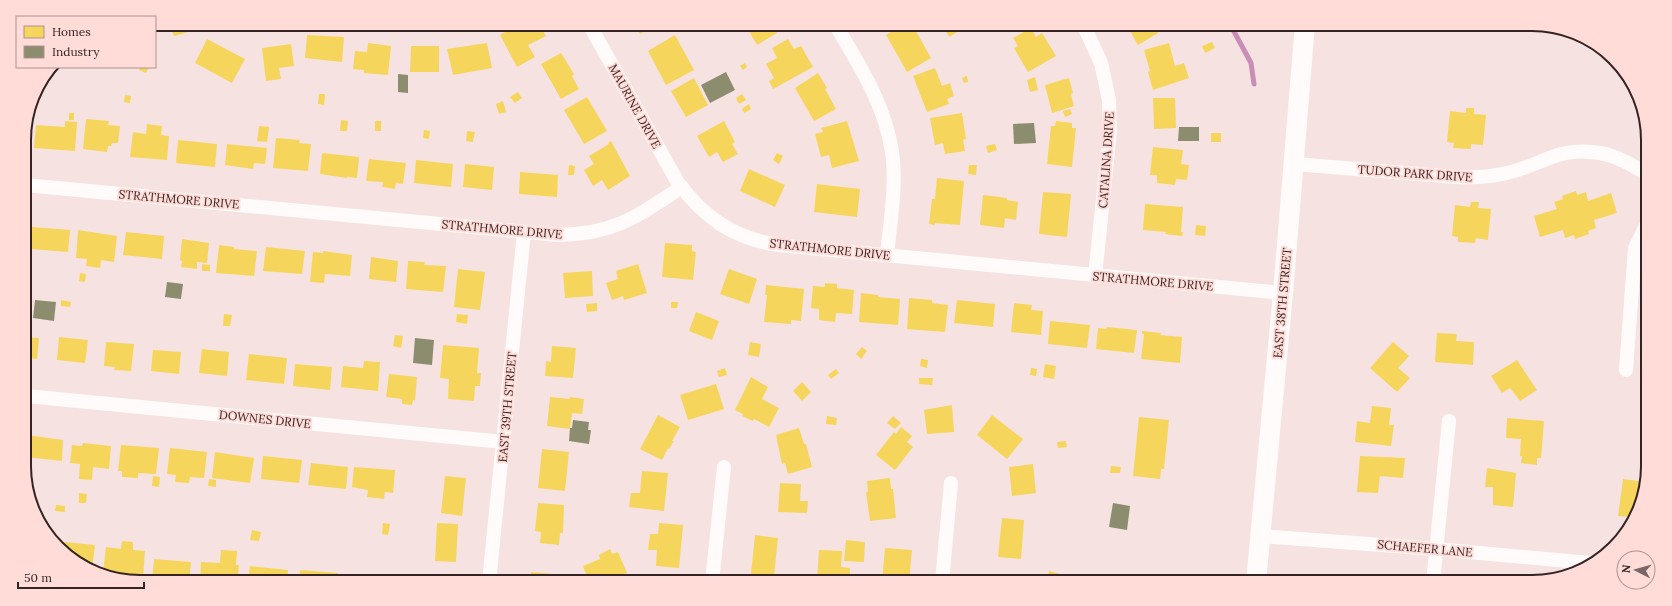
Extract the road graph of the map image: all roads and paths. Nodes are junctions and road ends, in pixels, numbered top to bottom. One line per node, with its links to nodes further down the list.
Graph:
1 (593, 31): 8 (street, MAURINE DRIVE)
2 (839, 31): 11 (street)
3 (1086, 31): 12 (street, CATALINA DRIVE)
4 (1304, 31): 5 (main road, EAST 38TH STREET)
5 (1294, 164): 6 (street, TUDOR PARK DRIVE); 13 (main road, EAST 38TH STREET)
6 (1641, 171)
7 (31, 186): 9 (street, STRATHMORE DRIVE)
8 (682, 187): 9 (street, STRATHMORE DRIVE); 11 (street, STRATHMORE DRIVE)
9 (524, 232): 17 (street, EAST 39TH STREET)
10 (1641, 236): 14 (street)
11 (887, 255): 12 (street, STRATHMORE DRIVE)
12 (1095, 276): 13 (street, STRATHMORE DRIVE)
13 (1284, 293): 20 (main road, EAST 38TH STREET)
14 (1626, 370)
15 (31, 396): 17 (street, DOWNES DRIVE)
16 (1449, 421): 21 (street)
17 (504, 442): 23 (street, EAST 39TH STREET)
18 (724, 467): 24 (street)
19 (951, 484): 25 (street)
20 (1260, 536): 21 (street, SCHAEFER LANE); 26 (main road, EAST 38TH STREET)
21 (1436, 548): 22 (street, SCHAEFER LANE); 27 (street)
22 (1583, 562)
23 (490, 575)
24 (713, 575)
25 (943, 575)
26 (1257, 575)
27 (1433, 575)

